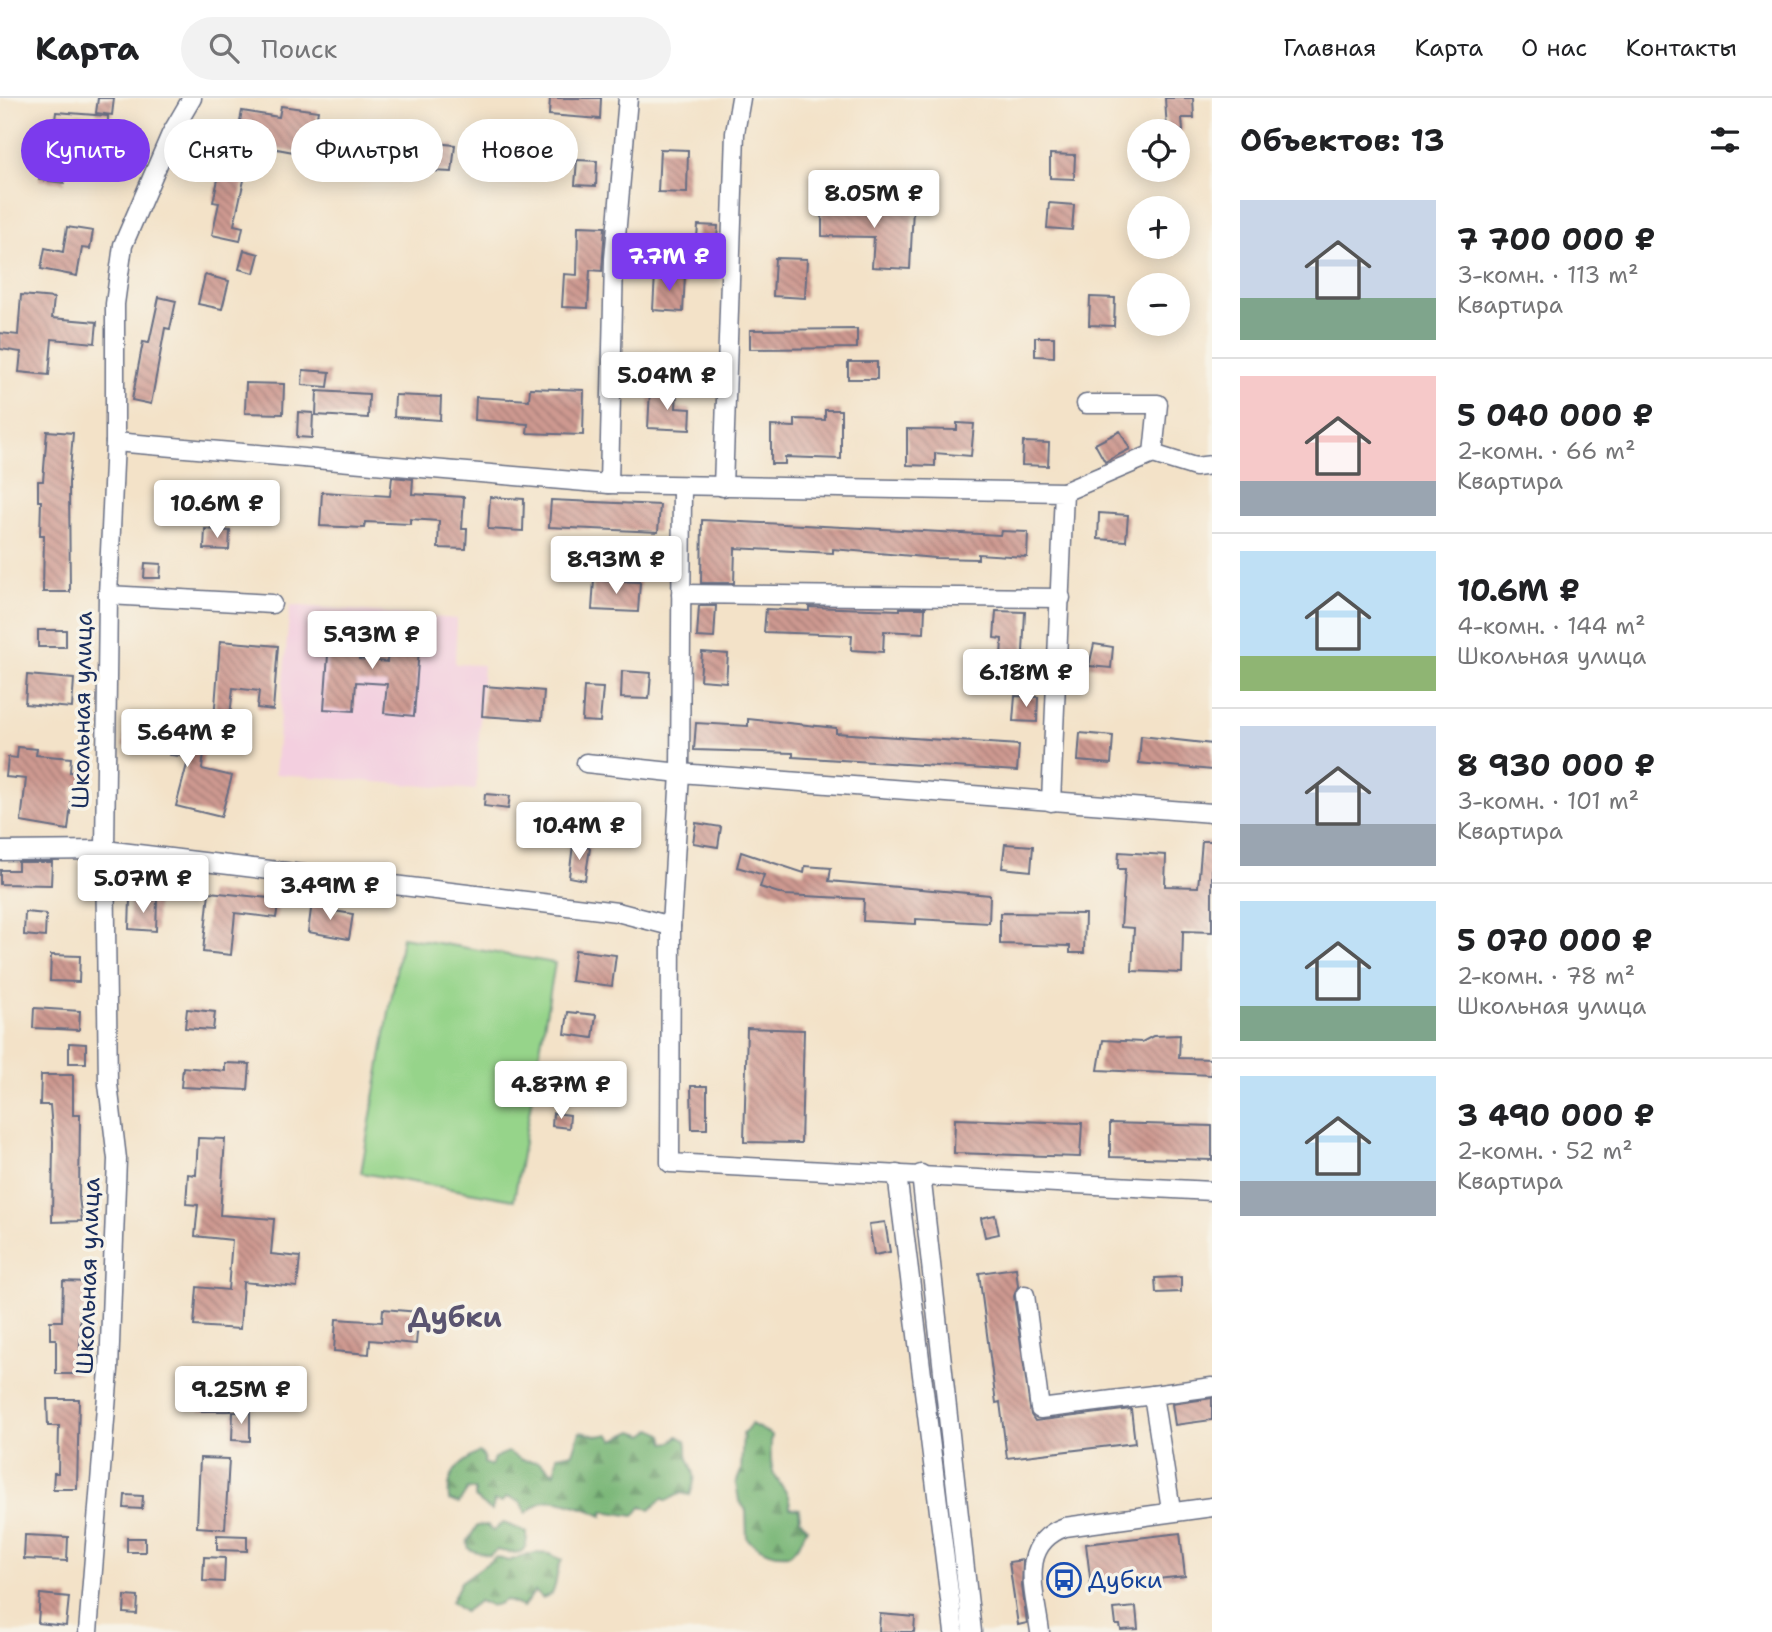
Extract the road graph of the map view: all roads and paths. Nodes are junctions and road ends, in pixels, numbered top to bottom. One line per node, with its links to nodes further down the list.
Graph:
1 (192, 98): 5 (street, Школьная улица)
2 (628, 98): 8 (street)
3 (741, 98): 10 (street)
4 (1086, 404): 6 (street)
5 (115, 442): 8 (street); 13 (street, Школьная улица)
6 (1153, 454): 7 (street); 11 (street)
7 (1212, 465)
8 (609, 484): 9 (street)
9 (682, 487): 10 (street); 12 (street)
10 (723, 487): 11 (street)
11 (1064, 492): 14 (street)
12 (681, 594): 14 (street); 17 (street)
13 (108, 595): 15 (street); 20 (street, Школьная улица)
14 (1061, 598): 18 (street)
15 (272, 604)
16 (586, 763): 17 (street)
17 (680, 773): 18 (street); 22 (street)
18 (1051, 802): 19 (street)
19 (1212, 813)
20 (105, 850): 21 (street); 22 (street); 31 (street, Школьная улица)
21 (0, 851)
22 (671, 926): 23 (street)
23 (897, 1174): 24 (street); 32 (street)
24 (921, 1174): 25 (street); 33 (street)
25 (1212, 1191)
26 (1025, 1295): 28 (street)
27 (1212, 1387): 28 (street)
28 (1153, 1395): 30 (street)
29 (1212, 1507): 30 (street)
30 (1171, 1510): 34 (street)
31 (88, 1632)
32 (954, 1632)
33 (972, 1632)
34 (1040, 1632)

